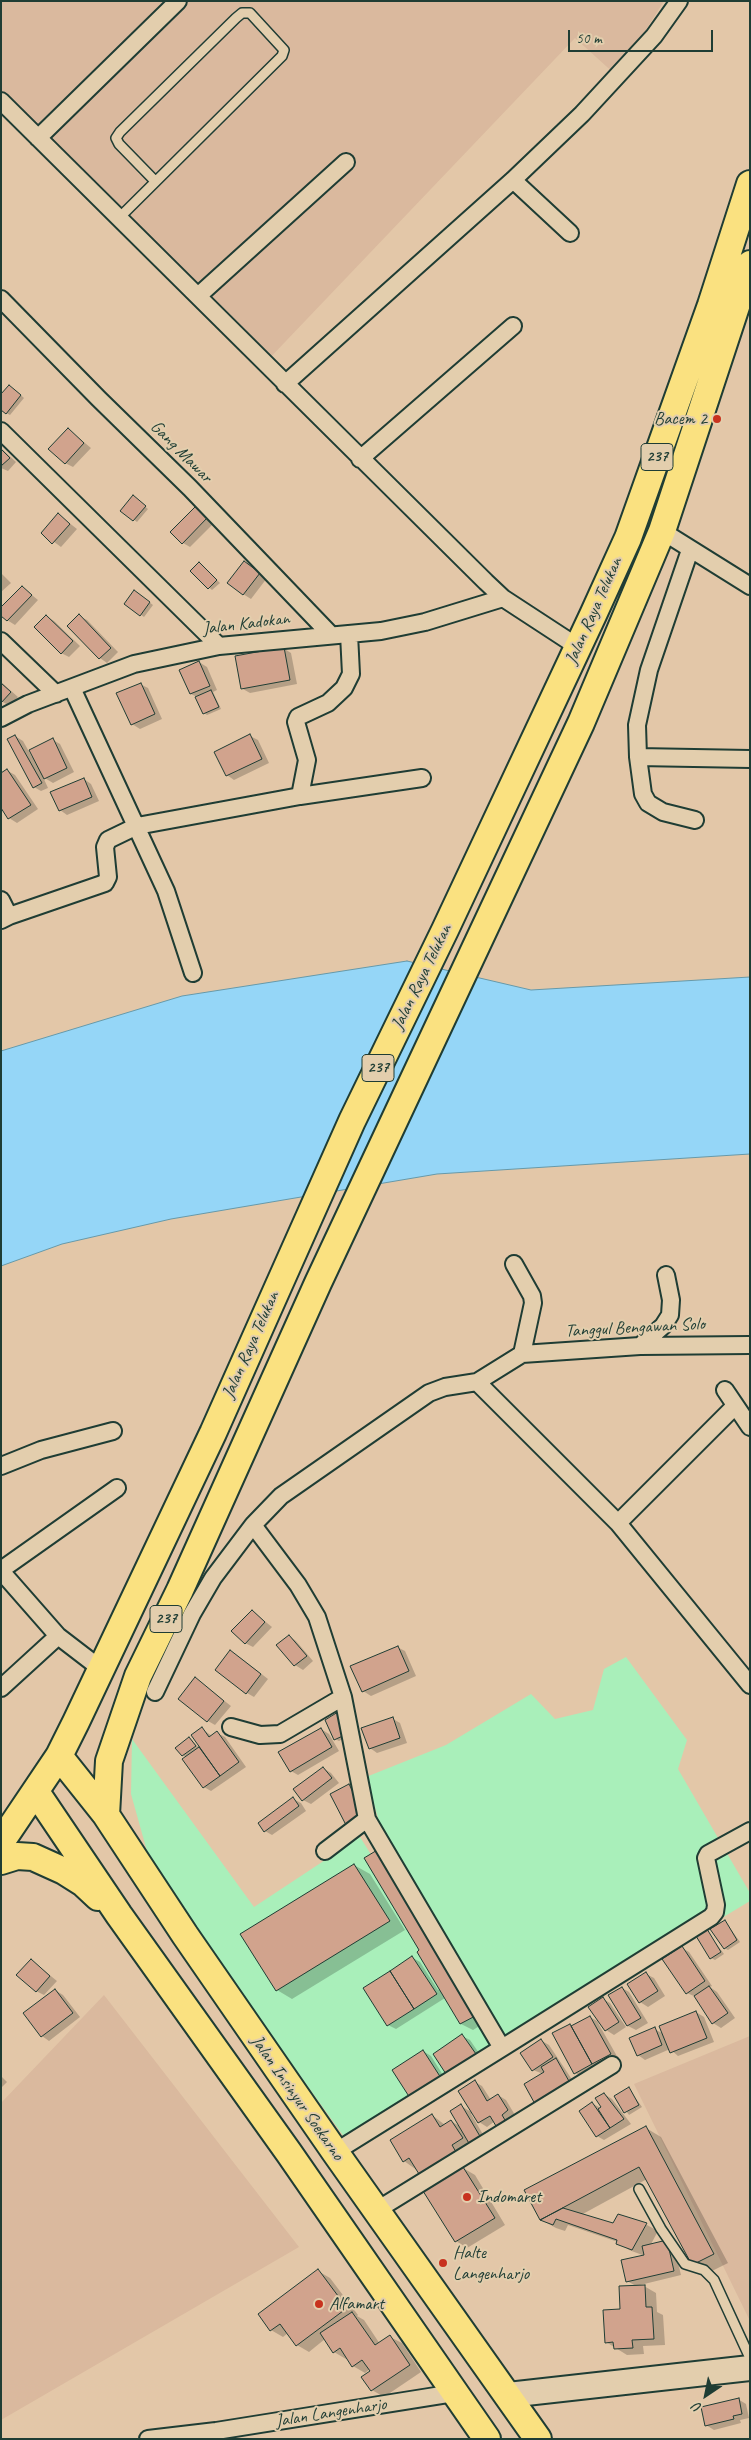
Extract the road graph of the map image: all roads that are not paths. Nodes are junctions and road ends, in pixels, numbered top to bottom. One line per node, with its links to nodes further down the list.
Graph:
1 (178, 1): 4 (street)
2 (679, 1): 6 (street)
3 (1, 102): 4 (street)
4 (38, 138): 9 (street)
5 (346, 162): 12 (street)
6 (513, 180): 10 (street); 15 (street)
7 (155, 181): 7 (lane); 9 (lane)
8 (748, 196): 26 (main road, Jalan Raya Telukan / 237)
9 (119, 218): 12 (street)
10 (570, 233)
11 (750, 264): 18 (main road, Jalan Raya Telukan / 237)
12 (198, 296): 15 (street)
13 (1, 299): 23 (street, Gang Mawar)
14 (513, 326): 17 (street)
15 (285, 384): 17 (street)
16 (1, 431): 25 (street)
17 (360, 459): 21 (street)
18 (662, 531): 19 (street); 63 (main road, Jalan Raya Telukan / 237)
19 (690, 550): 20 (street); 30 (street)
20 (750, 586)
21 (503, 598): 22 (street, Jalan Kadokan); 26 (street)
22 (349, 634): 23 (street, Jalan Kadokan); 33 (street)
23 (331, 635): 25 (street, Jalan Kadokan)
24 (1, 641): 28 (street)
25 (219, 646): 27 (street, Jalan Kadokan)
26 (578, 647): 55 (main road, Jalan Raya Telukan / 237)
27 (72, 688): 28 (street, Jalan Kadokan); 35 (street)
28 (56, 694): 29 (street, Jalan Kadokan)
29 (1, 718)
30 (638, 757): 31 (street); 34 (street)
31 (750, 758)
32 (422, 778): 33 (street)
33 (300, 796): 35 (street)
34 (695, 820)
35 (136, 826): 37 (street); 38 (street)
36 (1, 900): 37 (street)
37 (5, 918)
38 (193, 973)
39 (514, 1264): 43 (street)
40 (666, 1275): 42 (street)
41 (750, 1345): 42 (street, Tanggul Bengawan Solo)
42 (640, 1346): 43 (street, Tanggul Bengawan Solo)
43 (522, 1354): 44 (street)
44 (477, 1382): 51 (street); 52 (street)
45 (724, 1390): 46 (street)
46 (735, 1406): 47 (street); 51 (street)
47 (750, 1427)
48 (113, 1431): 49 (street)
49 (1, 1466)
50 (116, 1488): 53 (street)
51 (618, 1523): 56 (street)
52 (253, 1525): 58 (street); 59 (street)
53 (1, 1570): 54 (street)
54 (58, 1636): 55 (street); 57 (street)
55 (100, 1669): 61 (main road, Jalan Raya Telukan / 237)
56 (747, 1676)
57 (1, 1688)
58 (155, 1692)
59 (342, 1697): 60 (street); 64 (street)
60 (230, 1727)
61 (59, 1756): 62 (main road, Jalan Raya Telukan); 63 (main road, Jalan Insinyur Soekarno)
62 (36, 1792): 66 (main road, Jalan Raya Telukan); 69 (main road)
63 (106, 1815): 72 (main road, Jalan Insinyur Soekarno)
64 (367, 1819): 67 (street); 70 (street)
65 (750, 1831): 70 (street)
66 (1, 1842)
67 (325, 1851)
68 (1, 1861): 69 (main road)
69 (119, 1915): 73 (main road)
70 (502, 2048): 74 (street)
71 (612, 2065): 77 (street)
72 (319, 2130): 73 (main road); 74 (main road, Jalan Insinyur Soekarno)
73 (289, 2153): 76 (main road)
74 (340, 2160): 76 (main road); 77 (main road, Jalan Insinyur Soekarno)
75 (639, 2189): 78 (lane)
76 (317, 2194): 80 (main road)
77 (377, 2210): 81 (main road, Jalan Insinyur Soekarno)
78 (750, 2358)
79 (750, 2368): 81 (main road)
80 (454, 2393): 82 (street, Jalan Langenharjo); 84 (main road)
81 (508, 2395): 85 (main road, Jalan Insinyur Soekarno)
82 (217, 2435): 83 (street, Jalan Langenharjo)
83 (148, 2439)
84 (487, 2439)
85 (538, 2439)

